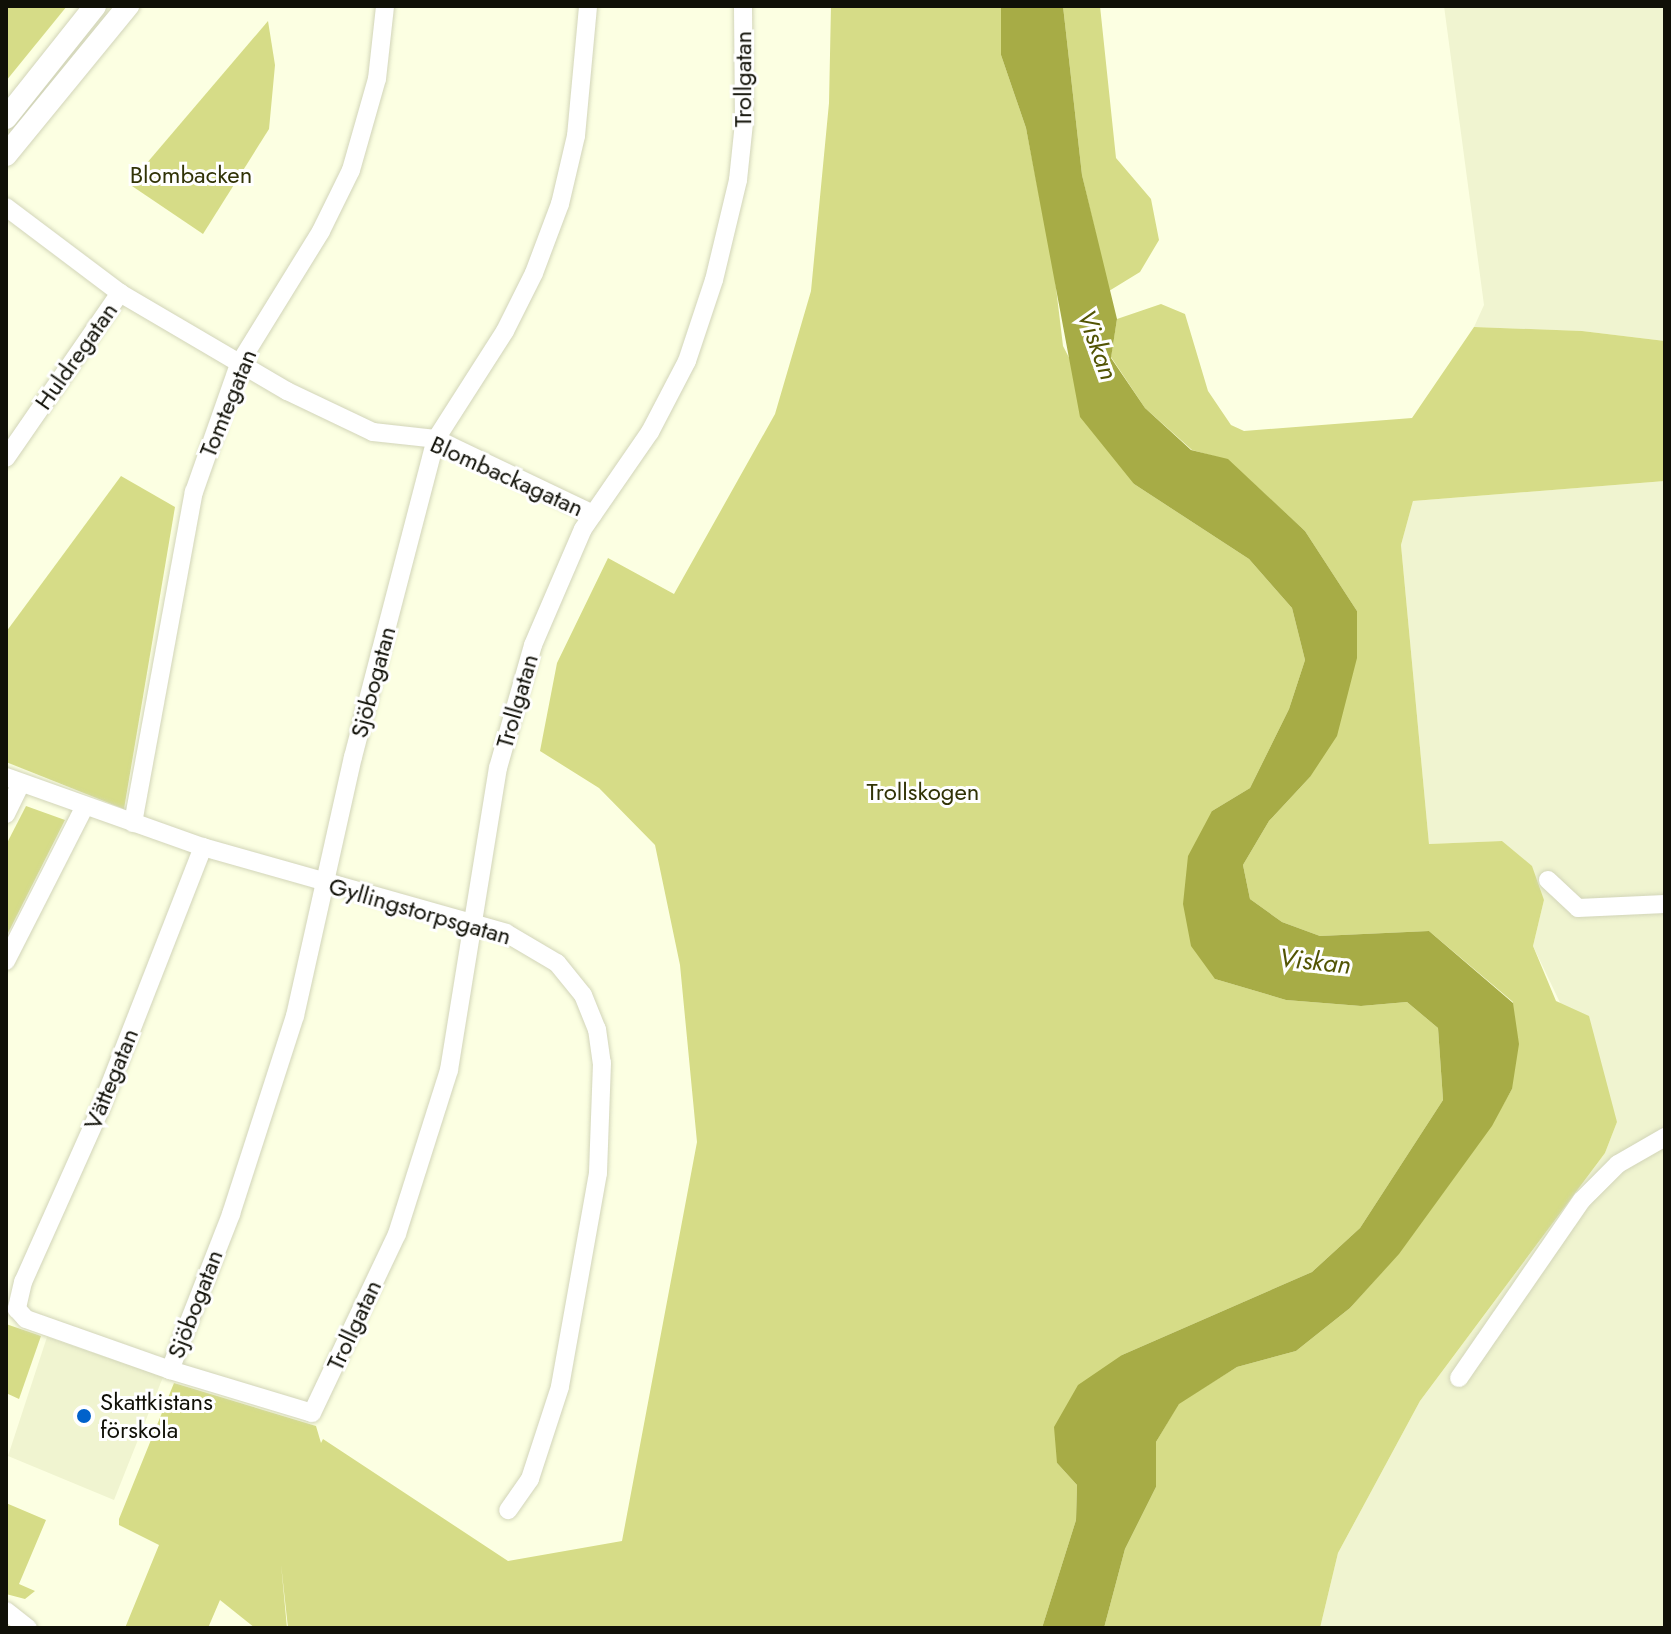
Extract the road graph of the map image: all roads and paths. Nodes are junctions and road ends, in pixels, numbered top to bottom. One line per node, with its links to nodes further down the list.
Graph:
1 (95, 6): 6 (street)
2 (128, 6): 7 (street)
3 (385, 6): 10 (street, Tomtegatan)
4 (588, 6): 11 (street, Sjöbogatan)
5 (743, 6): 13 (street, Trollgatan)
6 (6, 118)
7 (6, 155)
8 (6, 207): 9 (street, Blombackagatan)
9 (120, 293): 10 (street, Blombackagatan); 12 (street, Huldregatan)
10 (239, 364): 11 (street, Blombackagatan); 17 (street, Tomtegatan)
11 (436, 439): 13 (street, Blombackagatan); 20 (street, Sjöbogatan)
12 (6, 458)
13 (593, 514): 22 (street, Trollgatan)
14 (14, 780): 15 (street, Gyllingstorpsgatan); 16 (street)
15 (85, 806): 17 (street, Gyllingstorpsgatan); 23 (street)
16 (6, 814)
17 (133, 823): 18 (street, Gyllingstorpsgatan)
18 (203, 847): 20 (street, Gyllingstorpsgatan); 25 (street, Vättegatan)
19 (1548, 880): 21 (street)
20 (325, 884): 22 (street, Gyllingstorpsgatan); 25 (street, Sjöbogatan)
21 (1665, 904)
22 (471, 926): 25 (street, Trollgatan); 27 (street, Gyllingstorpsgatan)
23 (6, 961)
24 (1665, 1137): 26 (street)
25 (170, 1370)
26 (1459, 1378)
27 (508, 1510)
28 (6, 1611): 29 (street)
29 (28, 1628)

